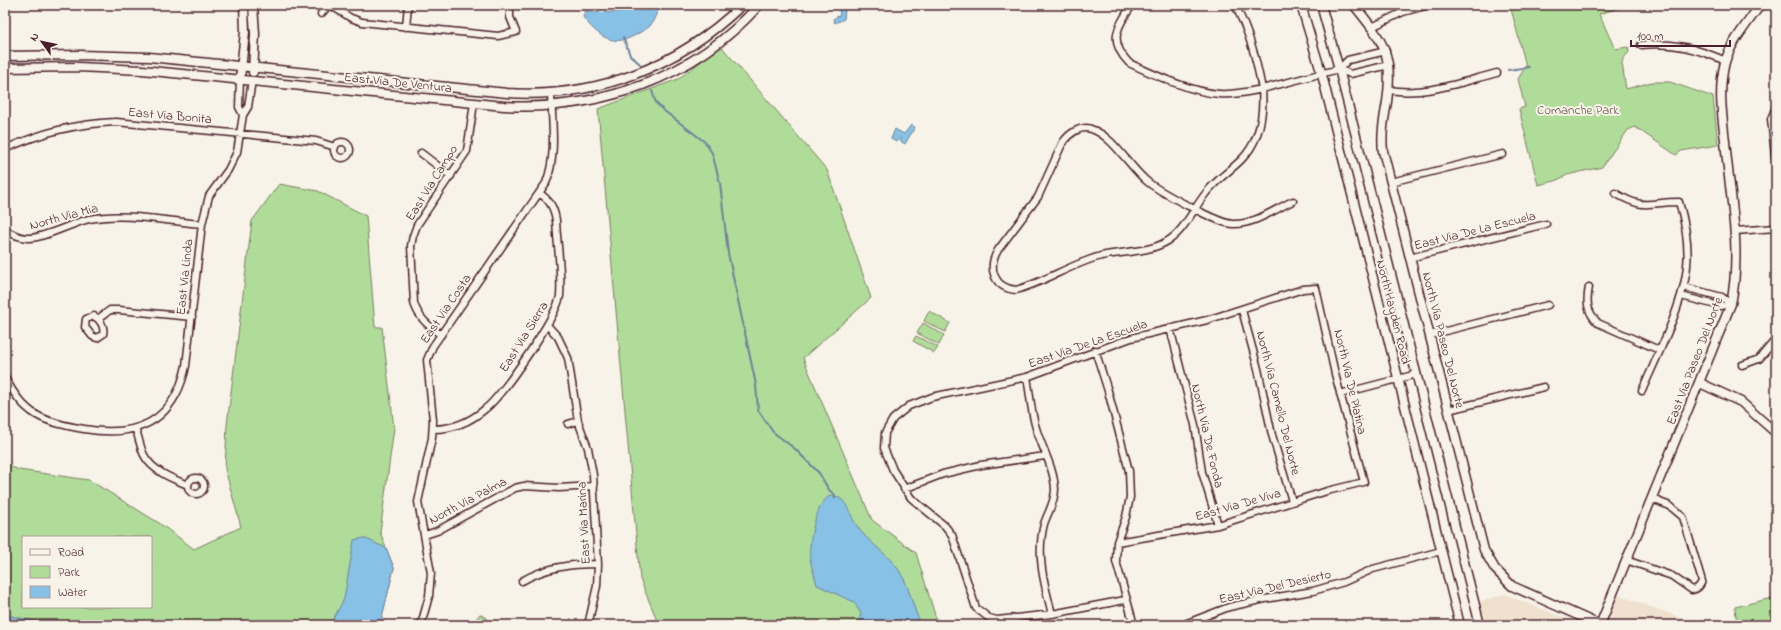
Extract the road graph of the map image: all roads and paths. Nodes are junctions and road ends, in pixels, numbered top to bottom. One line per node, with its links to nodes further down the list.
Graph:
1 (244, 5): 23 (main road)
2 (253, 5): 25 (main road)
3 (330, 5): 15 (street); 16 (street)
4 (408, 5): 16 (street)
5 (510, 5): 16 (street)
6 (742, 5): 33 (main road, East Via De Ventura)
7 (759, 5): 35 (main road, East Via De Ventura)
8 (1132, 5): 31 (street)
9 (1236, 5): 31 (street)
10 (1301, 5): 28 (main road, North Hayden Road)
11 (1321, 5): 26 (main road, North Hayden Road)
12 (1354, 5): 17 (main road, North Via Paseo Del Norte)
13 (1429, 5): 17 (street)
14 (1760, 5): 21 (main road, East Via Paseo Del Norte)
15 (321, 14)
16 (406, 27)
17 (1372, 27): 19 (main road, North Via Paseo Del Norte)
18 (1641, 45): 21 (street)
19 (1386, 50): 22 (main road, North Via Paseo Del Norte); 26 (street)
20 (5, 56): 23 (main road, East Via De Ventura)
21 (1726, 61): 54 (main road, East Via Paseo Del Norte)
22 (1390, 65): 26 (street); 32 (main road, North Via Paseo Del Norte)
23 (242, 67): 25 (main road, East Via De Ventura); 29 (main road)
24 (5, 68): 29 (main road, East Via De Ventura)
25 (253, 68): 30 (main road); 33 (main road, East Via De Ventura)
26 (1339, 69): 28 (street); 73 (main road, North Hayden Road)
27 (1497, 73): 32 (street)
28 (1322, 75): 31 (street); 76 (main road, North Hayden Road)
29 (240, 79): 30 (main road, East Via De Ventura); 37 (street, East Via Linda)
30 (252, 80): 34 (main road, East Via De Ventura); 37 (street, East Via Linda)
31 (1262, 89): 49 (street)
32 (1389, 90): 45 (main road, North Via Paseo Del Norte)
33 (550, 93): 35 (street, East Via Costa)
34 (474, 103): 35 (main road, East Via De Ventura); 44 (street, East Via Campo)
35 (551, 106): 46 (street, East Via Costa)
36 (1776, 107): 43 (street)
37 (243, 115): 38 (street, East Via Linda)
38 (241, 134): 39 (street, East Via Bonita); 40 (street, East Via Bonita); 50 (street, East Via Linda)
39 (335, 147)
40 (5, 149)
41 (421, 153): 44 (street)
42 (1503, 154): 45 (street)
43 (1776, 165)
44 (450, 176): 67 (street, East Via Campo)
45 (1391, 182): 55 (main road, North Via Paseo Del Norte)
46 (539, 193): 65 (street, East Via Sierra); 67 (street, East Via Costa)
47 (1615, 193): 57 (street)
48 (1293, 201): 49 (street)
49 (1195, 208): 49 (street)
50 (202, 224): 53 (street, North Via Mia); 63 (street, East Via Linda)
51 (1546, 224): 55 (street, East Via De La Escuela)
52 (1776, 228): 54 (street)
53 (5, 230)
54 (1735, 231): 60 (main road, East Via Paseo Del Norte)
55 (1409, 258): 68 (main road, North Via Paseo Del Norte)
56 (1589, 287): 71 (street)
57 (1684, 287): 59 (street); 60 (street)
58 (1316, 288): 62 (street, East Via De La Escuela); 80 (street, North Via De Platina)
59 (1681, 296): 60 (street); 71 (street)
60 (1731, 304): 77 (main road, East Via Paseo Del Norte)
61 (1548, 305): 68 (street)
62 (1242, 310): 66 (street, East Via De La Escuela); 93 (street, North Via Camello Del Norte)
63 (192, 318): 64 (street); 84 (street, East Via Linda)
64 (98, 319)
65 (547, 326): 82 (street, East Via Marina); 85 (street, East Via Sierra)
66 (1170, 328): 70 (street, East Via De La Escuela); 94 (street, North Via De Fonda)
67 (441, 335): 85 (street, East Via Costa)
68 (1430, 335): 81 (main road, North Via Paseo Del Norte)
69 (1776, 340): 72 (street)
70 (1095, 350): 75 (street, East Via De La Escuela); 96 (street)
71 (1659, 350): 79 (street)
72 (1742, 366)
73 (1417, 374): 76 (street); 108 (main road, North Hayden Road)
74 (5, 377): 84 (street, East Via Linda)
75 (1027, 377): 87 (street); 91 (street, East Via De La Escuela)
76 (1397, 379): 80 (street); 97 (main road, North Hayden Road)
77 (1700, 383): 86 (main road); 92 (main road, East Via Paseo Del Norte)
78 (1544, 387): 81 (street)
79 (1642, 391)
80 (1340, 394): 88 (street, North Via De Platina)
81 (1448, 410): 109 (main road, North Via Paseo Del Norte)
82 (578, 421): 83 (street); 90 (street, East Via Marina)
83 (568, 424)
84 (135, 428): 89 (street)
85 (433, 429): 95 (street, East Via Costa)
86 (1776, 433)
87 (1046, 456): 91 (street); 102 (street)
88 (1364, 482): 93 (street, East Via De Viva)
89 (188, 485)
90 (594, 486): 95 (street, North Via Palma); 99 (street, East Via Marina)
91 (904, 488): 102 (street)
92 (1652, 499): 98 (main road, East Via Paseo Del Norte); 98 (street)
93 (1292, 501): 94 (street, East Via De Viva)
94 (1218, 525): 96 (street, East Via De Viva)
95 (425, 535): 103 (street, East Via Costa)
96 (1117, 542): 101 (street)
97 (1441, 551): 106 (street, East Via Del Desierto); 107 (main road, North Hayden Road)
98 (1626, 560): 109 (main road, East Via Paseo Del Norte)
99 (598, 564): 100 (street); 104 (street, East Via Marina)
100 (522, 581)
101 (1126, 600): 102 (street); 105 (street)
102 (1052, 614)
103 (421, 625)
104 (588, 625)
105 (1134, 625)
106 (1182, 625)
107 (1460, 625)
108 (1480, 625)
109 (1600, 625)

